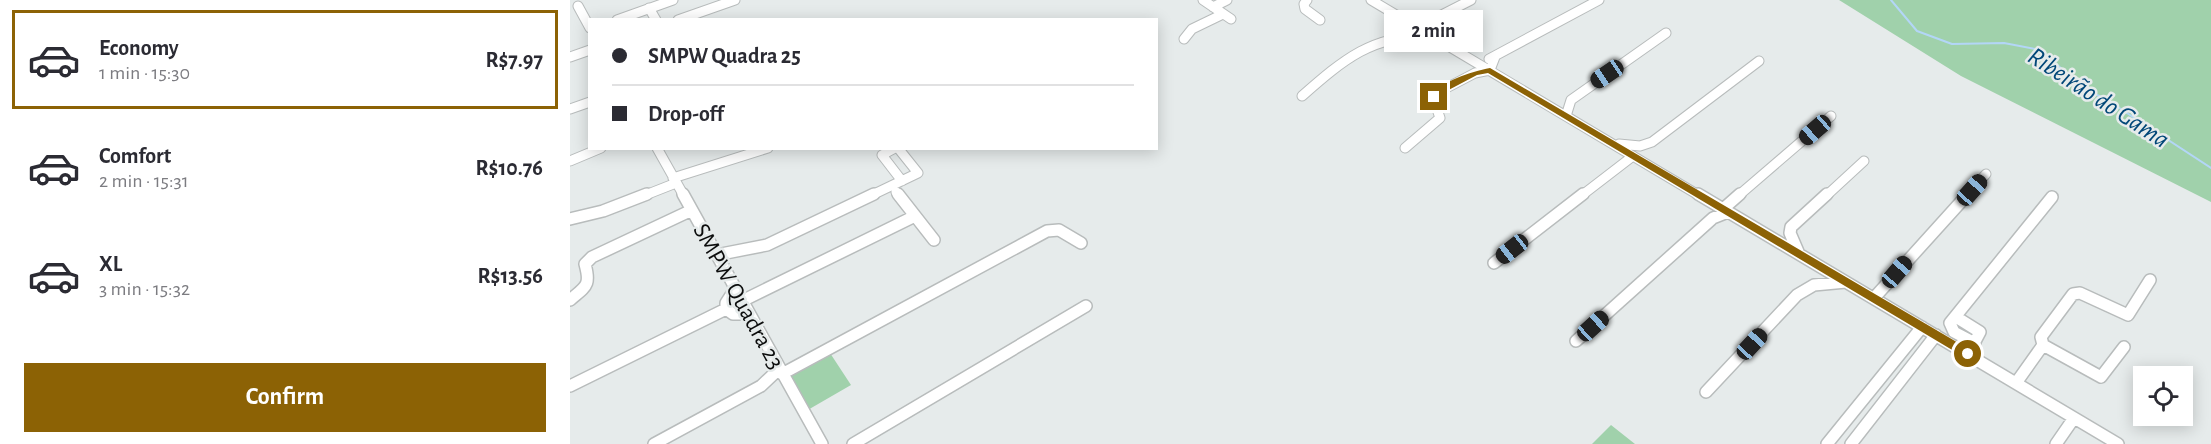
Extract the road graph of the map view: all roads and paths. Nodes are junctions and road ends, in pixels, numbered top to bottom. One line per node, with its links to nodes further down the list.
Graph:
1 (673, 0): 12 (street)
2 (735, 0): 15 (street)
3 (1203, 0): 11 (street)
4 (1227, 0): 11 (street)
5 (1308, 0): 16 (street)
6 (1371, 0): 9 (street)
7 (1471, 0): 18 (street)
8 (1599, 0): 25 (street)
9 (1388, 5): 18 (street)
10 (578, 6): 17 (street)
11 (1213, 7): 22 (street)
12 (649, 8): 13 (street); 14 (street)
13 (622, 18)
14 (655, 18)
15 (684, 18)
16 (1320, 20)
17 (588, 24)
18 (1420, 27): 20 (street); 21 (street)
19 (1666, 33): 32 (street)
20 (1405, 35): 21 (street); 29 (street)
21 (1432, 36): 26 (street)
22 (1184, 39)
23 (588, 51): 24 (street)
24 (570, 57)
25 (1495, 57): 26 (street); 28 (street)
26 (1473, 61): 28 (street)
27 (1759, 62): 34 (street)
28 (1490, 70): 32 (street); 36 (street)
29 (1302, 96)
30 (588, 103): 31 (street)
31 (570, 109)
32 (1566, 116): 35 (street)
33 (1831, 116): 51 (street)
34 (1652, 142): 35 (street); 45 (street)
35 (1613, 144): 42 (street)
36 (1404, 147)
37 (596, 150): 43 (street)
38 (661, 150): 48 (street, SMPW Quadra 23)
39 (760, 150): 48 (street)
40 (893, 150): 47 (street)
41 (899, 150): 47 (street)
42 (1633, 156): 45 (street); 59 (street)
43 (570, 160)
44 (1864, 161): 57 (street)
45 (1659, 171): 51 (street)
46 (1986, 174): 63 (street)
47 (903, 181): 58 (street)
48 (676, 182): 52 (street, SMPW Quadra 23); 54 (street)
49 (896, 192): 53 (street)
50 (2052, 197): 74 (street)
51 (1723, 209): 57 (street); 71 (street)
52 (692, 210): 58 (street, SMPW Quadra 23); 64 (street)
53 (915, 216): 55 (street); 65 (street)
54 (570, 219)
55 (934, 240)
56 (1081, 243): 77 (street)
57 (1799, 254): 61 (street)
58 (716, 255): 62 (street, SMPW Quadra 23)
59 (1494, 263)
60 (2150, 280): 72 (street)
61 (1846, 282): 63 (street); 80 (street)
62 (735, 289): 65 (street, SMPW Quadra 23); 67 (street)
63 (1874, 298): 69 (street)
64 (570, 300)
65 (742, 301): 68 (street, SMPW Quadra 23)
66 (1086, 306): 85 (street)
67 (726, 309): 68 (street); 79 (street)
68 (749, 314): 77 (street, SMPW Quadra 23)
69 (1922, 327): 70 (street); 75 (street)
70 (1936, 335): 74 (street); 76 (street)
71 (1576, 341)
72 (2043, 345): 73 (street); 78 (street)
73 (2124, 347)
74 (1971, 349): 78 (street)
75 (1903, 350): 76 (street); 81 (street)
76 (1918, 358): 82 (street)
77 (782, 375): 84 (street, SMPW Quadra 23); 86 (street)
78 (2016, 382): 83 (street)
79 (570, 386)
80 (1706, 393)
81 (1860, 403): 82 (street); 87 (street)
82 (1875, 413): 88 (street)
83 (2074, 418): 89 (street); 90 (street)
84 (823, 443)
85 (853, 443)
86 (654, 444)
87 (1827, 444)
88 (1851, 444)
89 (2056, 444)
90 (2118, 444)

